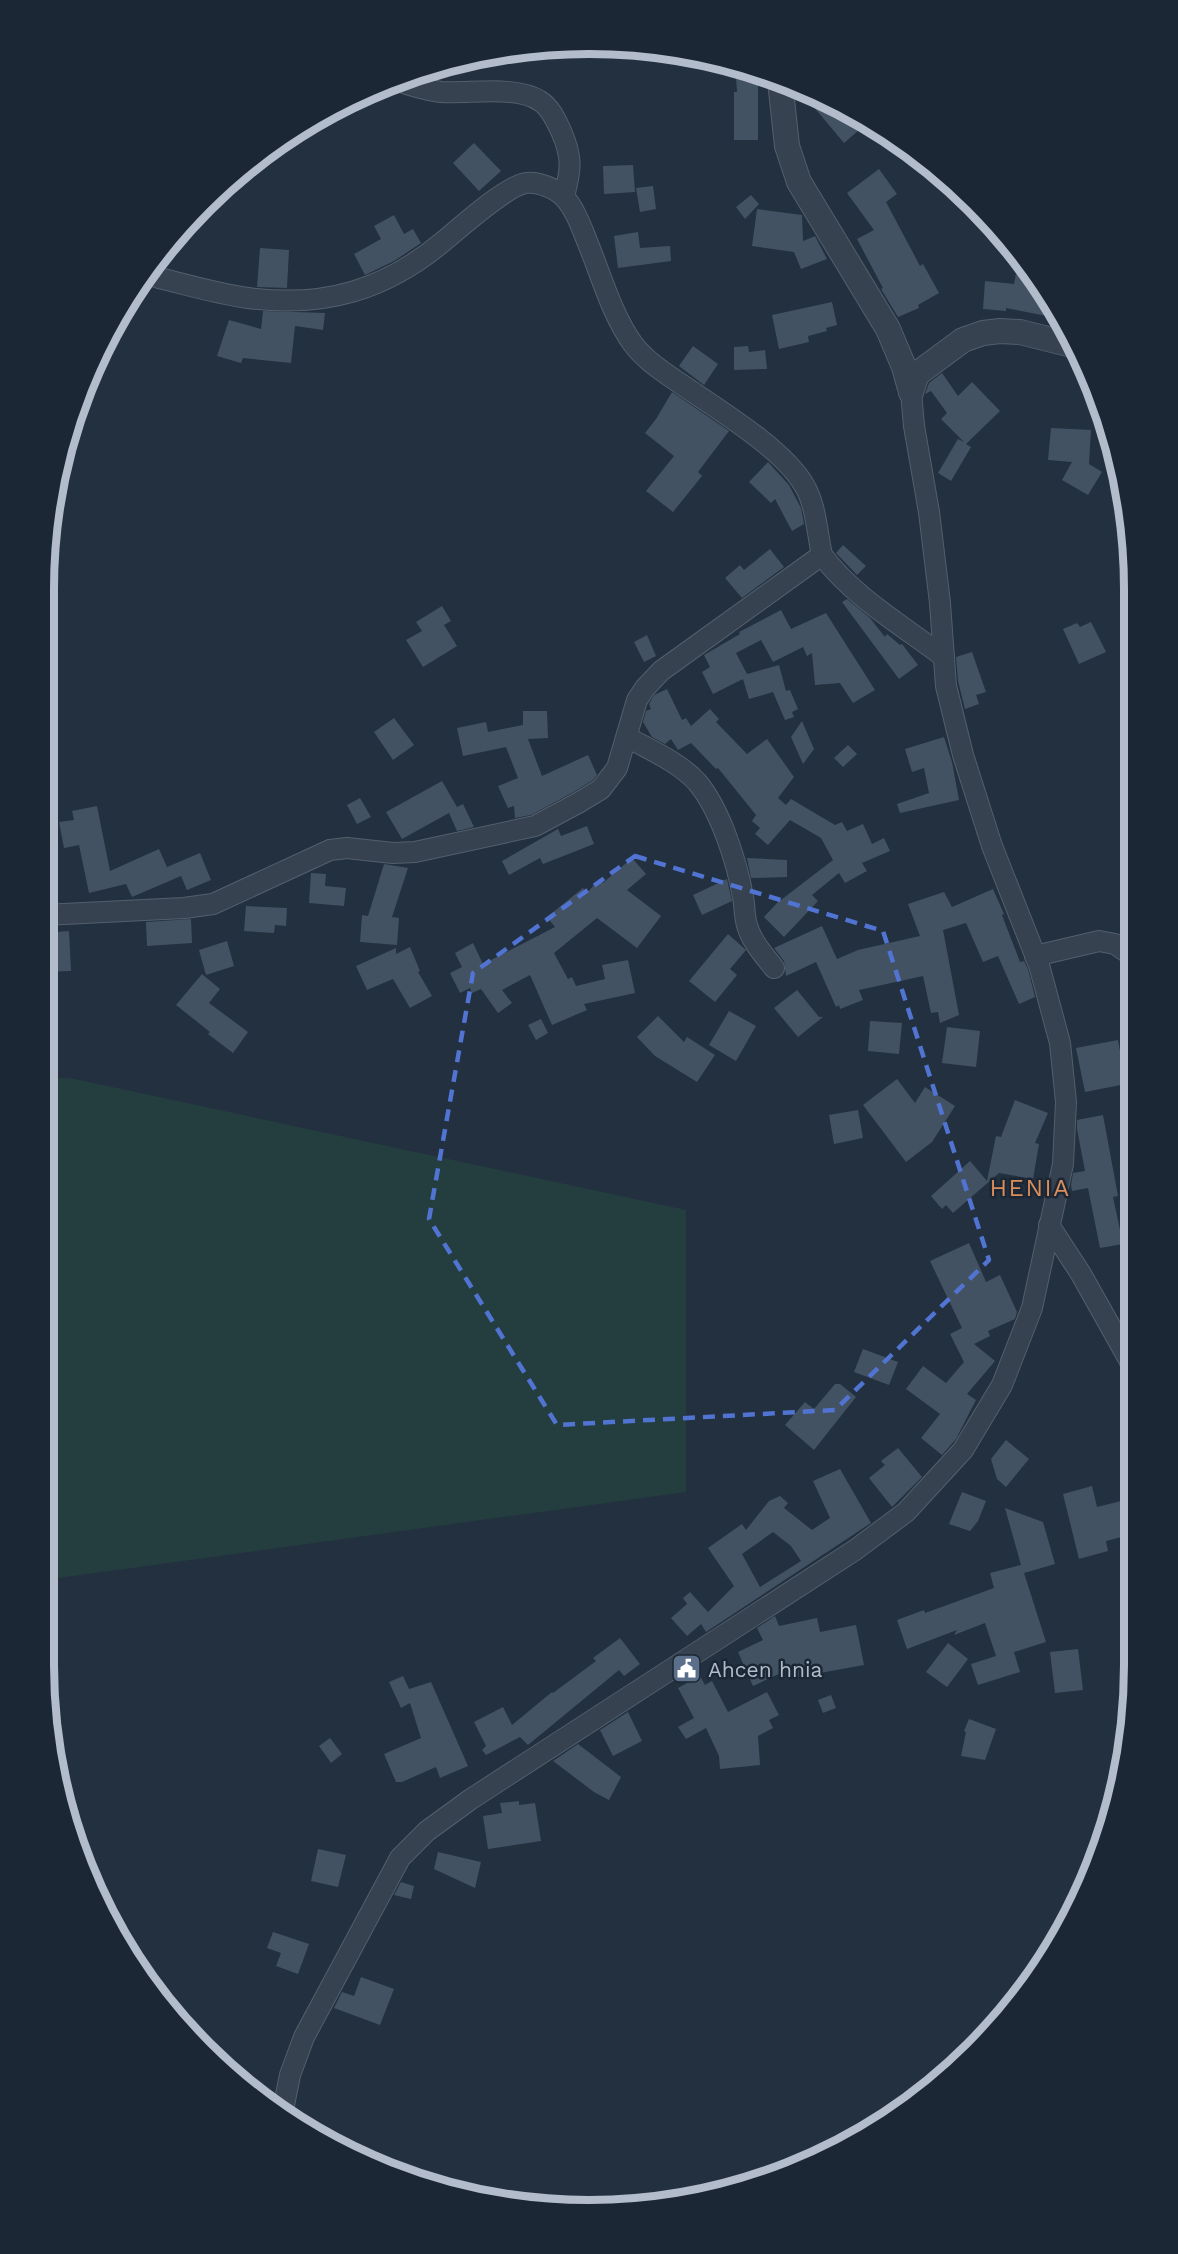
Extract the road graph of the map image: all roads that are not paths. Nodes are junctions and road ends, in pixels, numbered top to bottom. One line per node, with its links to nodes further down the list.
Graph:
1 (409, 85): 3 (street)
2 (781, 90): 6 (street)
3 (564, 197): 4 (street); 7 (street)
4 (155, 277)
5 (1064, 343): 6 (street)
6 (911, 392): 8 (street)
7 (822, 555): 8 (street); 9 (street)
8 (944, 657): 12 (street)
9 (627, 737): 10 (street); 13 (street)
10 (54, 914)
11 (1124, 950): 12 (street)
12 (1035, 956): 14 (street)
13 (774, 968)
14 (1049, 1226): 15 (street); 16 (street)
15 (1124, 1351)
16 (284, 2104)

